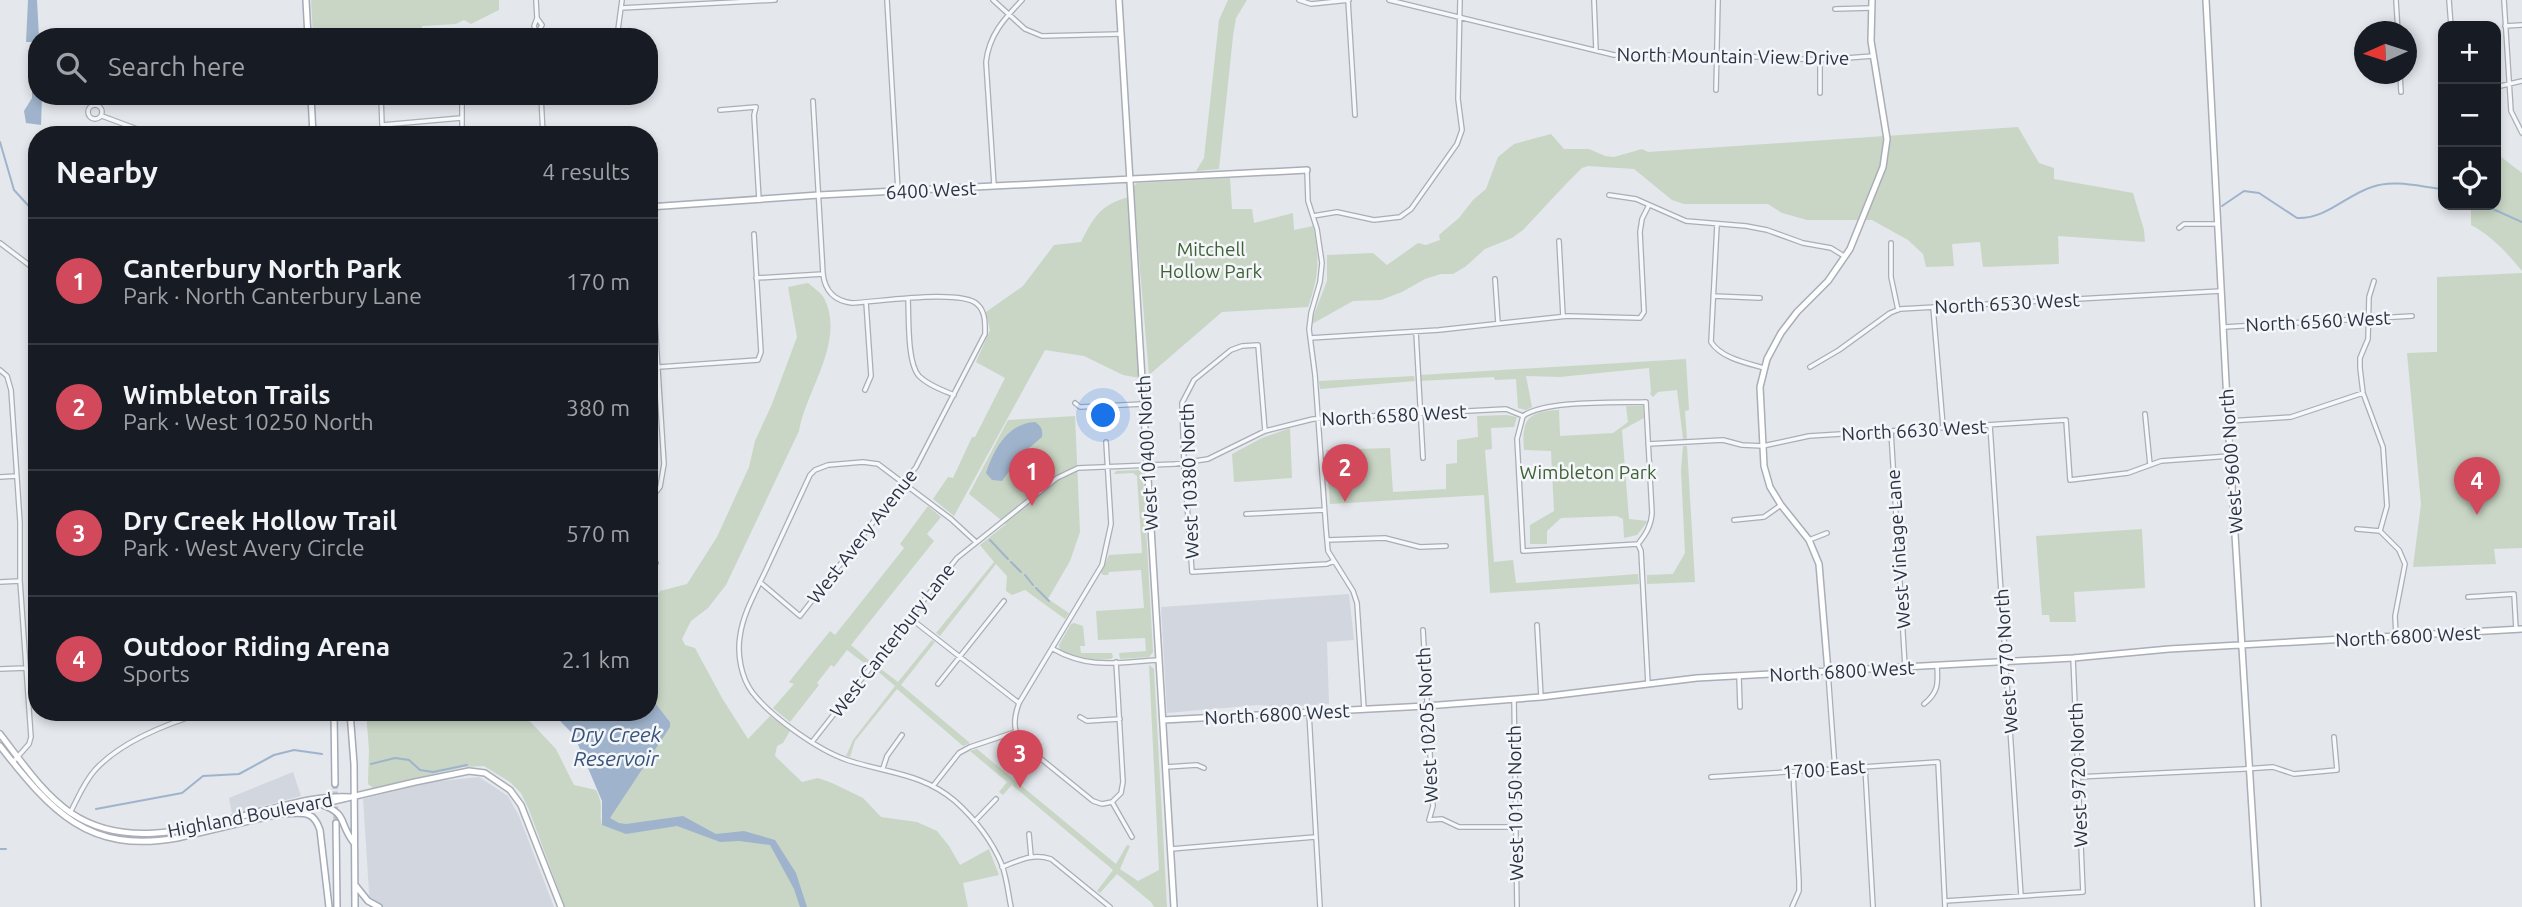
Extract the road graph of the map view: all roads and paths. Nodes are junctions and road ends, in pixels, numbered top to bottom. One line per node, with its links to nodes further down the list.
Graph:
1 (306, 0): 29 (street)
2 (536, 0): 30 (street)
3 (622, 0): 20 (street)
4 (775, 0): 20 (street)
5 (887, 0): 61 (street)
6 (993, 0): 23 (street)
7 (1022, 0): 23 (street)
8 (1119, 0): 32 (street, West 10400 North)
9 (1299, 0): 10 (street)
10 (1348, 0): 50 (street)
11 (1389, 0): 24 (street, North Mountain View Drive)
12 (1460, 0): 24 (street)
13 (1594, 0): 33 (street)
14 (1718, 0): 34 (street)
15 (1872, 0): 21 (street)
16 (2206, 0): 68 (street, West 9600 North)
17 (2396, 0): 25 (street)
18 (2449, 0): 26 (street)
19 (2504, 0): 28 (street)
20 (621, 8): 31 (street)
21 (1872, 8): 22 (street); 35 (street)
22 (1835, 9)
23 (1009, 13): 32 (street); 60 (street)
24 (1459, 18): 33 (street, North Mountain View Drive); 67 (street)
25 (2397, 21)
26 (2451, 21)
27 (2522, 25): 28 (street)
28 (2505, 26): 39 (street)
29 (308, 28)
30 (535, 28)
31 (618, 28)
32 (1120, 34): 59 (street, West 10400 North)
33 (1596, 51): 34 (street, North Mountain View Drive)
34 (1717, 55): 36 (street, North Mountain View Drive); 41 (street)
35 (1874, 56): 36 (street, North Mountain View Drive); 75 (street)
36 (1821, 60): 43 (street)
37 (2522, 81): 39 (street)
38 (2401, 84): 42 (street)
39 (2509, 84): 40 (street); 57 (street)
40 (2501, 86)
41 (1716, 90)
42 (2401, 92)
43 (1820, 93)
44 (813, 101): 62 (street)
45 (311, 105): 54 (street)
46 (381, 105): 52 (street)
47 (462, 105): 52 (street)
48 (542, 105): 56 (street)
49 (720, 110): 64 (street)
50 (1355, 115)
51 (102, 116): 51 (street); 53 (street)
52 (461, 118): 55 (street)
53 (129, 126)
54 (313, 126)
55 (461, 126)
56 (543, 126)
57 (2522, 133)
58 (1307, 170): 59 (street, 6400 West); 67 (street)
59 (1131, 180): 60 (street, 6400 West); 104 (street, West 10400 North)
60 (994, 187): 61 (street, 6400 West)
61 (898, 191): 62 (street, 6400 West)
62 (819, 195): 64 (street, 6400 West); 77 (street)
63 (1609, 195): 65 (street)
64 (759, 200): 66 (street, 6400 West)
65 (1649, 205): 69 (street); 88 (street)
66 (658, 206)
67 (1313, 216): 94 (street)
68 (2217, 224): 70 (street); 81 (street, West 9600 North)
69 (1717, 225): 75 (street); 82 (street)
70 (2179, 228)
71 (754, 234): 78 (street)
72 (1559, 241): 88 (street)
73 (0, 243): 76 (street)
74 (1891, 243): 87 (street)
75 (1845, 257): 98 (street)
76 (28, 264)
77 (823, 274): 78 (street); 85 (street)
78 (756, 278): 96 (street)
79 (1495, 279): 91 (street)
80 (2374, 281): 90 (street)
81 (2222, 290): 86 (street, North 6530 West); 92 (street, West 9600 North)
82 (1713, 296): 83 (street); 98 (street)
83 (1760, 298)
84 (908, 299): 85 (street); 102 (street); 102 (street, West Avery Avenue)
85 (866, 302): 100 (street)
86 (1933, 307): 87 (street, North 6530 West); 111 (street)
87 (1898, 310): 97 (street, North 6530 West)
88 (1563, 316): 91 (street)
89 (2412, 316): 90 (street, North 6560 West)
90 (2369, 318): 92 (street, North 6560 West); 101 (street)
91 (1498, 324): 93 (street)
92 (2224, 327): 109 (street, West 9600 North)
93 (1416, 332): 94 (street); 105 (street)
94 (1310, 338): 108 (street)
95 (658, 353): 96 (street)
96 (659, 367): 126 (street)
97 (1810, 367)
98 (1764, 368): 116 (street)
99 (0, 370): 124 (street)
100 (865, 390)
101 (2364, 393): 109 (street); 132 (street)
102 (954, 395): 125 (street, West Avery Avenue)
103 (1075, 403): 104 (street)
104 (1145, 404): 120 (street, West 10400 North)
105 (1421, 414): 107 (street, North 6580 West); 108 (street, North 6580 West); 118 (street)
106 (2145, 414): 121 (street)
107 (1523, 416): 115 (street, North 6580 West); 137 (street)
108 (1318, 419): 113 (street, North 6580 West); 128 (street)
109 (2228, 421): 117 (street, West 9600 North)
110 (1990, 425): 111 (street, North 6630 West); 121 (street, North 6630 West); 156 (street, West 9770 North)
111 (1943, 426): 112 (street, North 6630 West)
112 (1891, 431): 116 (street, North 6630 West); 159 (street, West Vintage Lane)
113 (1265, 432): 119 (street, North 6580 West); 119 (street, West 10380 North)
114 (1106, 442): 122 (street)
115 (1648, 444): 116 (street, North 6630 West); 137 (street)
116 (1763, 446): 127 (street)
117 (2230, 457): 121 (street); 150 (street, West 9600 North)
118 (1423, 458)
119 (1184, 463): 120 (street, North 6580 West); 139 (street, West 10380 North)
120 (1146, 465): 122 (street, North 6580 West); 154 (street, West 10400 North)
121 (2150, 465)
122 (1108, 467): 136 (street, West Canterbury Lane); 151 (street)
123 (0, 477): 124 (street)
124 (18, 477): 140 (street)
125 (905, 483): 136 (street); 142 (street, West Avery Avenue); 142 (street)
126 (658, 490)
127 (1781, 505): 130 (street); 135 (street)
128 (1324, 510): 129 (street); 134 (street)
129 (1246, 514)
130 (1734, 520)
131 (2357, 529): 132 (street)
132 (2380, 531): 149 (street)
133 (1827, 533): 135 (street)
134 (1327, 540): 138 (street); 139 (street)
135 (1809, 540): 161 (street)
136 (976, 542): 145 (street, West Canterbury Lane)
137 (1638, 544): 164 (street)
138 (1446, 546)
139 (1334, 561): 172 (street)
140 (20, 581): 141 (street); 158 (street)
141 (0, 582)
142 (760, 582): 185 (street)
143 (2468, 597): 147 (street)
144 (1004, 601): 152 (street)
145 (910, 618): 152 (street); 185 (street, West Canterbury Lane)
146 (1537, 625): 166 (street)
147 (2519, 629): 149 (street, North 6800 West)
148 (1423, 630): 170 (street, West 10205 North)
149 (2396, 636): 150 (street, North 6800 West)
150 (2243, 645): 153 (street, North 6800 West); 193 (street, West 9600 North)
151 (1053, 649): 155 (street); 168 (street)
152 (959, 656): 163 (street); 168 (street)
153 (2073, 658): 156 (street, North 6800 West); 196 (street, West 9720 North)
154 (1160, 660): 155 (street); 176 (street, West 10400 North)
155 (1116, 662): 175 (street)
156 (2006, 662): 157 (street, North 6800 West); 216 (street, West 9770 North)
157 (1937, 665): 159 (street, North 6800 West); 169 (street)
158 (26, 668): 160 (street); 165 (street)
159 (1905, 668): 161 (street, North 6800 West)
160 (0, 669)
161 (1828, 672): 162 (street, North 6800 West); 192 (street)
162 (1739, 677): 164 (street, North 6800 West); 171 (street)
163 (937, 684)
164 (1648, 685): 166 (street, North 6800 West)
165 (28, 696)
166 (1541, 697): 167 (street, North 6800 West)
167 (1514, 699): 170 (street, North 6800 West); 207 (street, West 10150 North)
168 (1019, 703): 181 (street)
169 (1924, 704)
170 (1426, 706): 172 (street, North 6800 West); 207 (street, West 10205 North)
171 (1740, 708)
172 (1364, 709): 173 (street, North 6800 West)
173 (1309, 713): 176 (street, North 6800 West); 210 (street)
174 (1080, 717): 175 (street)
175 (1120, 719): 201 (street)
176 (1163, 720): 188 (street, West 10400 North)
177 (30, 721): 187 (street)
178 (178, 721): 204 (street)
179 (334, 721): 197 (street)
180 (351, 721): 199 (street)
181 (1015, 732): 198 (street); 201 (street)
182 (0, 734): 187 (street, Highland Boulevard)
183 (902, 735): 190 (street)
184 (2334, 737): 193 (street)
185 (812, 742): 190 (street)
186 (0, 746): 187 (street, Highland Boulevard)
187 (15, 760): 204 (street, Highland Boulevard)
188 (1166, 767): 191 (street); 212 (street, West 10400 North)
189 (1865, 767): 192 (street, 1700 East); 217 (street, 1700 East); 229 (street)
190 (883, 768): 198 (street)
191 (1204, 768)
192 (1835, 769): 194 (street, 1700 East)
193 (2250, 769): 196 (street); 231 (street, West 9600 North)
194 (1793, 772): 195 (street, 1700 East); 228 (street)
195 (1711, 777)
196 (2077, 777): 216 (street, West 9720 North)
197 (335, 784)
198 (933, 786): 205 (street)
199 (354, 797): 202 (street, Highland Boulevard); 204 (street, Highland Boulevard); 211 (street); 222 (street)
200 (996, 799): 205 (street)
201 (1112, 802): 209 (street)
202 (320, 804): 203 (street, Highland Boulevard); 211 (street)
203 (280, 814): 204 (street, Highland Boulevard); 218 (street)
204 (69, 815)
205 (975, 821): 214 (street)
206 (336, 823): 219 (street)
207 (1517, 827): 227 (street, West 10150 North)
208 (1029, 834): 213 (street)
209 (1132, 837)
210 (1316, 837): 212 (street); 226 (street)
211 (354, 843): 215 (street)
212 (1171, 849): 225 (street, West 10400 North)
213 (1031, 856): 214 (street); 224 (street)
214 (1002, 867): 223 (street)
215 (355, 884): 220 (street); 221 (street)
216 (2021, 896): 217 (street)
217 (1945, 901): 230 (street)
218 (329, 907)
219 (337, 907)
220 (355, 907)
221 (379, 907)
222 (561, 907)
223 (1011, 907)
224 (1110, 907)
225 (1174, 907)
226 (1320, 907)
227 (1517, 907)
228 (1791, 907)
229 (1873, 907)
230 (1945, 907)
231 (2258, 907)

